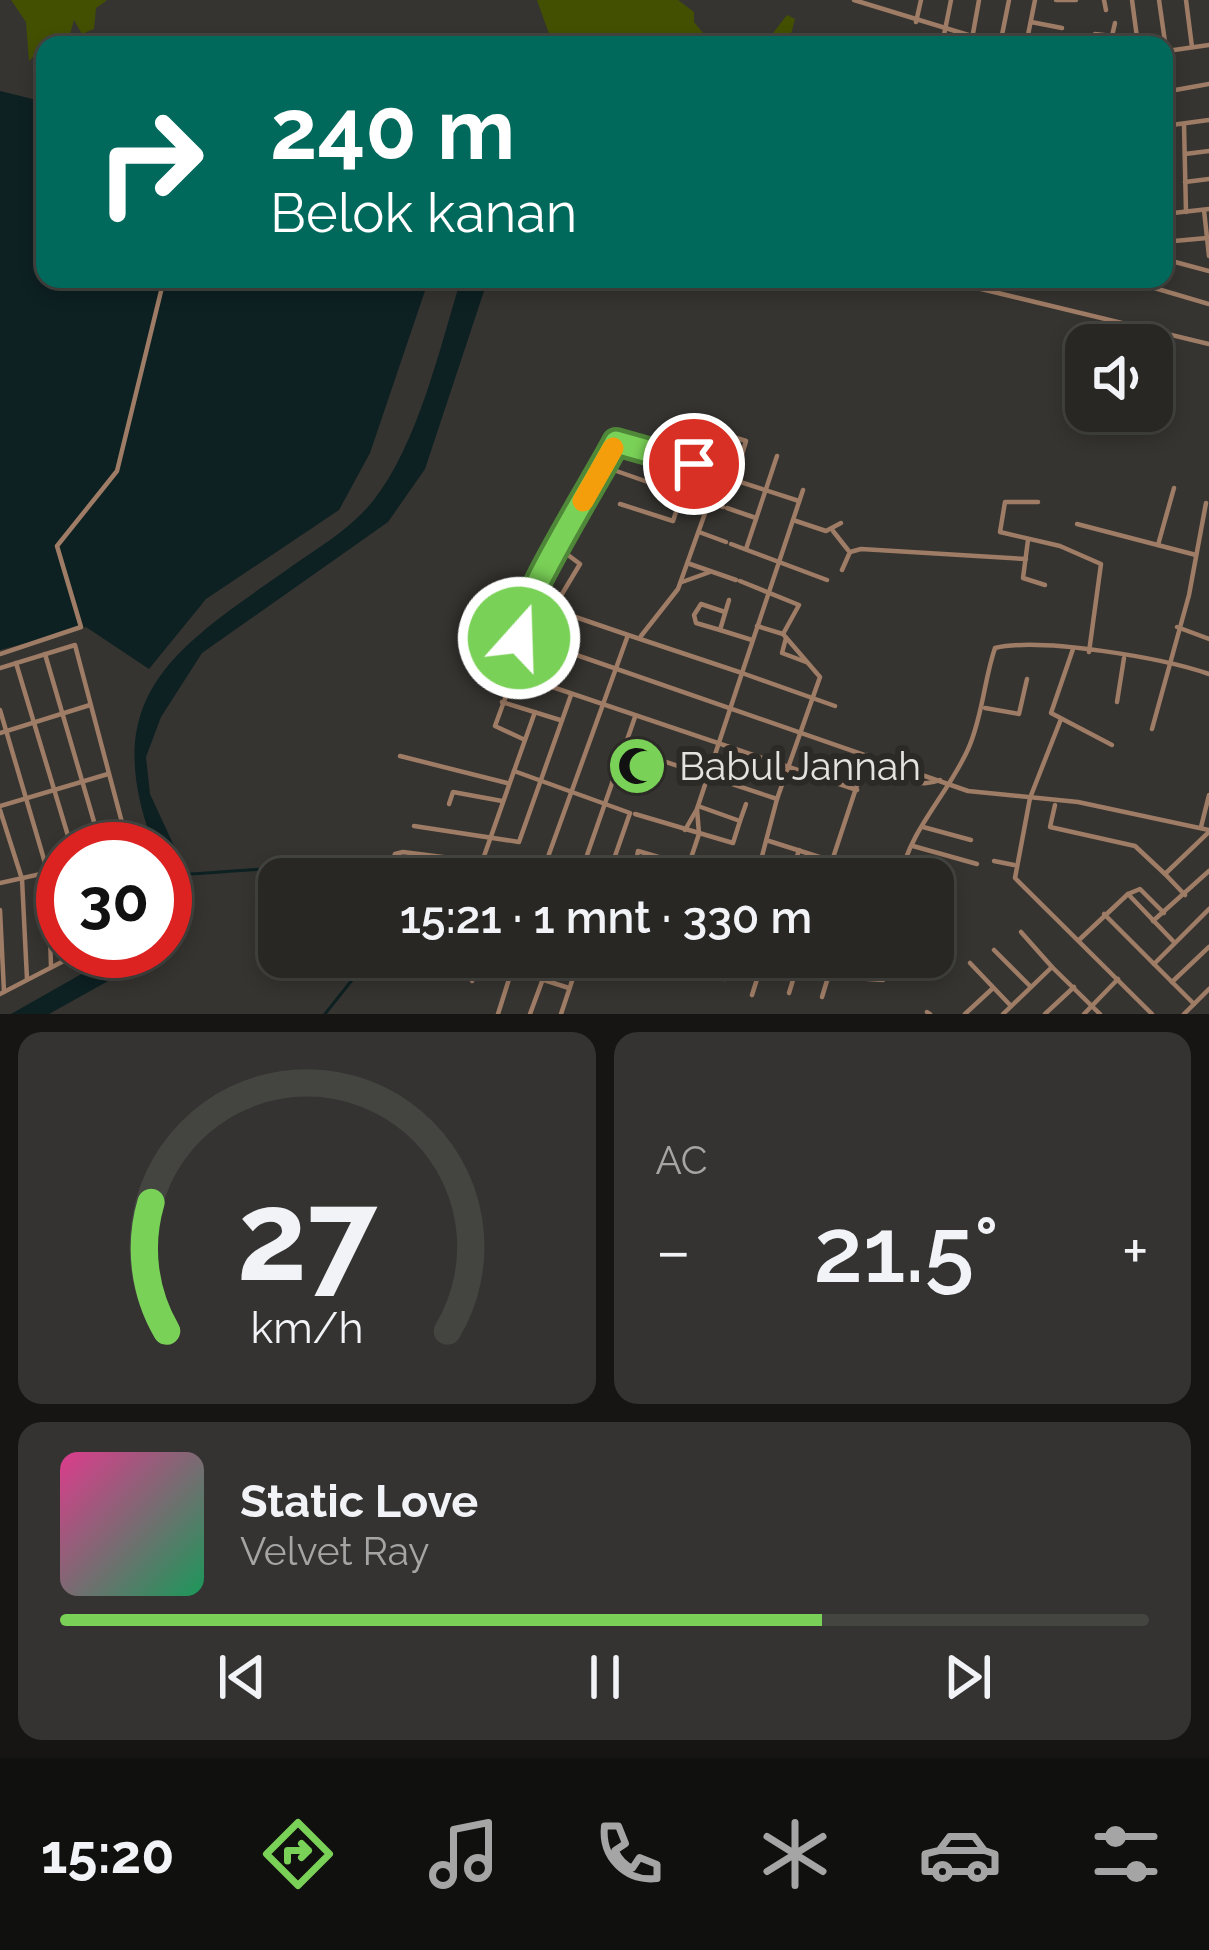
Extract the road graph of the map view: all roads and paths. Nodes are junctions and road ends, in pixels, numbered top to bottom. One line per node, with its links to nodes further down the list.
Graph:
1 (854, 0): 15 (street)
2 (889, 0): 15 (street)
3 (921, 0): 16 (street)
4 (950, 0): 20 (street)
5 (979, 0): 23 (street)
6 (1009, 0): 24 (street)
7 (1035, 0): 17 (street)
8 (1056, 0): 9 (street)
9 (1076, 0)
10 (1104, 0): 14 (street)
11 (1132, 0): 28 (street)
12 (1159, 0): 29 (street)
13 (1186, 0): 31 (street)
14 (1106, 10)
15 (887, 11): 16 (street)
16 (916, 22): 20 (street)
17 (1031, 22): 19 (street); 25 (street)
18 (1114, 23): 27 (street)
19 (1062, 28)
20 (944, 31): 21 (street); 22 (street)
21 (943, 36)
22 (961, 36)
23 (972, 36)
24 (1002, 36)
25 (1028, 36)
26 (1089, 36): 27 (street)
27 (1112, 36)
28 (1137, 36)
29 (1163, 36)
30 (1209, 45): 31 (street)
31 (1192, 47): 32 (street)
32 (1173, 50)
33 (1209, 85): 34 (street)
34 (1173, 90)
35 (1209, 120): 36 (street)
36 (1184, 124): 37 (street); 39 (street)
37 (1173, 125)
38 (1209, 151): 39 (street)
39 (1185, 154): 41 (street)
40 (1209, 179): 41 (street)
41 (1185, 182): 43 (street)
42 (1206, 210): 43 (street); 45 (street)
43 (1186, 212): 44 (street)
44 (1173, 213)
45 (1208, 238): 46 (street); 47 (street)
46 (1174, 241)
47 (1209, 256)
48 (1173, 261): 49 (street)
49 (1209, 271)
50 (162, 288): 110 (street)
51 (977, 288): 54 (street)
52 (1155, 288): 53 (street)
53 (1209, 304)
54 (1209, 344)
55 (685, 424): 57 (street)
56 (777, 455): 63 (street)
57 (674, 457): 58 (street); 59 (street)
58 (694, 464): 60 (street); 65 (street)
59 (604, 466): 65 (street); 78 (street)
60 (704, 467): 61 (street); 61 (street)
61 (735, 478): 63 (street)
62 (1174, 488): 77 (street)
63 (766, 489): 66 (street); 70 (street)
64 (803, 490): 66 (street)
65 (682, 494): 69 (street)
66 (799, 501): 71 (street)
67 (1038, 502): 76 (street)
68 (1206, 503): 80 (street)
69 (620, 504)
70 (757, 518): 75 (street); 79 (street)
71 (793, 520): 74 (street); 84 (street)
72 (841, 523): 74 (street)
73 (1077, 524): 77 (street)
74 (833, 531): 82 (street)
75 (699, 532): 79 (street); 85 (street)
76 (1028, 540): 83 (street); 109 (street)
77 (1158, 545): 80 (street)
78 (556, 546): 95 (street); 106 (street)
79 (746, 549): 84 (street)
80 (1197, 551): 81 (street); 99 (street)
81 (1209, 551)
82 (850, 552): 83 (street); 86 (street)
83 (1026, 559): 90 (street)
84 (778, 561): 88 (street); 91 (street)
85 (689, 564): 87 (street); 89 (street)
86 (842, 570)
87 (710, 572): 89 (street); 91 (street)
88 (827, 580)
89 (682, 581): 97 (street)
90 (1045, 585)
91 (768, 592): 93 (street); 98 (street)
92 (729, 600): 96 (street)
93 (800, 604): 94 (street); 102 (street)
94 (810, 608)
95 (552, 609): 101 (street); 106 (street)
96 (725, 612): 100 (street); 100 (street)
97 (652, 625): 103 (street); 107 (street)
98 (757, 626): 102 (street); 105 (street)
99 (1177, 627): 104 (street); 113 (street)
100 (720, 630): 105 (street)
101 (628, 635): 103 (street); 117 (street)
102 (785, 636): 115 (street); 115 (street)
103 (639, 638): 107 (street)
104 (1209, 639)
105 (752, 640): 119 (street)
106 (531, 642): 117 (street); 118 (street)
107 (652, 643): 119 (street)
108 (1073, 649): 109 (street); 129 (street); 135 (street)
109 (1089, 652): 112 (street)
110 (0, 654)
111 (45, 654): 114 (street); 126 (street); 133 (street)
112 (1124, 658): 113 (street); 125 (street)
113 (1169, 662): 120 (street); 138 (street)
114 (16, 663): 116 (street); 137 (street)
115 (809, 663): 123 (street)
116 (0, 668)
117 (615, 670): 127 (street); 131 (street)
118 (515, 672): 122 (street); 124 (street)
119 (742, 674): 123 (street); 131 (street)
120 (1209, 674)
121 (1028, 680): 129 (street)
122 (572, 695): 127 (street); 136 (street)
123 (813, 698): 128 (street); 140 (street)
124 (502, 702): 132 (street); 141 (street)
125 (1117, 702)
126 (90, 704): 133 (street); 149 (street)
127 (602, 705): 134 (street); 157 (street)
128 (835, 706)
129 (984, 707): 153 (street)
130 (0, 710): 139 (street)
131 (731, 710): 140 (street); 142 (street)
132 (535, 712): 136 (street); 141 (street)
133 (62, 713): 137 (street); 152 (street)
134 (636, 716): 142 (street); 144 (street)
135 (1061, 719): 143 (street); 159 (street)
136 (562, 721): 151 (street)
137 (34, 722): 139 (street); 156 (street)
138 (1152, 729)
139 (3, 732): 161 (street)
140 (799, 733): 145 (street); 147 (street)
141 (524, 739): 148 (street)
142 (718, 745): 147 (street); 150 (street)
143 (1112, 746)
144 (624, 748): 150 (street); 164 (street)
145 (868, 755): 153 (street); 155 (street)
146 (400, 756): 154 (street)
147 (786, 766): 155 (street); 160 (street)
148 (514, 771): 151 (street); 154 (street)
149 (108, 774): 152 (street); 173 (street)
150 (707, 776): 160 (street); 168 (street)
151 (542, 779): 157 (street); 181 (street)
152 (82, 782): 156 (street); 172 (street)
153 (942, 782): 159 (street); 176 (street)
154 (507, 783): 162 (street)
155 (856, 790): 200 (street)
156 (55, 791): 161 (street); 171 (street)
157 (572, 794): 164 (street); 191 (street)
158 (1209, 795): 175 (street)
159 (1030, 798): 163 (street); 204 (street)
160 (778, 799): 183 (street)
161 (26, 800): 167 (street); 179 (street)
162 (502, 800): 165 (street); 181 (street)
163 (1056, 802): 175 (street); 206 (street)
164 (604, 803): 169 (street); 192 (street)
165 (449, 804)
166 (746, 804): 170 (street)
167 (0, 808): 208 (street)
168 (698, 808): 170 (street); 177 (street); 180 (street)
169 (632, 813): 177 (street); 193 (street)
170 (740, 821): 180 (street)
171 (64, 822)
172 (94, 822)
173 (121, 822)
174 (414, 826): 181 (street)
175 (1201, 826): 178 (street)
176 (923, 827): 182 (street); 184 (street)
177 (685, 830): 180 (street)
178 (1209, 831): 206 (street)
179 (36, 833)
180 (699, 834): 196 (street)
181 (491, 835): 190 (street)
182 (971, 840)
183 (769, 841): 185 (street); 197 (street)
184 (913, 846): 201 (street); 203 (street)
185 (799, 850): 198 (street); 199 (street)
186 (425, 855): 187 (street); 188 (street); 189 (street)
187 (394, 858)
188 (424, 858)
189 (447, 858)
190 (483, 858)
191 (546, 858)
192 (586, 858)
193 (615, 858)
194 (637, 858): 195 (street)
195 (661, 858)
196 (691, 858)
197 (763, 858)
198 (797, 858)
199 (828, 858)
200 (832, 858)
201 (908, 858)
202 (994, 861): 204 (street)
203 (977, 864)
204 (1014, 865): 218 (street)
205 (1209, 871): 211 (street)
206 (1165, 874): 211 (street)
207 (36, 876): 208 (street)
208 (22, 879): 209 (street); 234 (street)
209 (0, 883)
210 (1128, 895): 214 (street); 215 (street); 216 (street)
211 (1185, 895): 214 (street)
212 (1209, 909): 219 (street)
213 (0, 910): 245 (street)
214 (1164, 913): 216 (street)
215 (1104, 914): 218 (street); 223 (street)
216 (1153, 921): 219 (street)
217 (1021, 932): 224 (street)
218 (1079, 940): 236 (street)
219 (1174, 943): 223 (street)
220 (1209, 947): 239 (street)
221 (994, 950): 240 (street)
222 (970, 964): 243 (street)
223 (1154, 964): 239 (street)
224 (1052, 967): 240 (street); 241 (street)
225 (36, 974): 234 (street)
226 (473, 978): 238 (street)
227 (509, 978): 252 (street)
228 (540, 978): 235 (street)
229 (573, 978): 242 (street)
230 (757, 978): 247 (street)
231 (794, 978): 246 (street)
232 (828, 978): 248 (street)
233 (865, 978): 237 (street)
234 (26, 979): 245 (street)
235 (544, 979): 242 (street); 253 (street)
236 (1118, 979): 251 (street); 260 (street)
237 (883, 980)
238 (472, 981)
239 (1172, 982): 249 (street)
240 (1030, 986): 250 (street)
241 (1074, 987): 251 (street); 257 (street)
242 (569, 988): 254 (street)
243 (993, 988): 250 (street); 255 (street)
244 (1209, 989): 249 (street)
245 (2, 993)
246 (789, 993)
247 (752, 995)
248 (822, 997)
249 (1193, 1004): 261 (street)
250 (1011, 1006): 256 (street)
251 (1092, 1006): 258 (street); 259 (street)
252 (498, 1014)
253 (530, 1014)
254 (562, 1014)
255 (965, 1014)
256 (1003, 1014)
257 (1045, 1014)
258 (1084, 1014)
259 (1100, 1014)
260 (1152, 1014)
261 (1184, 1014)

